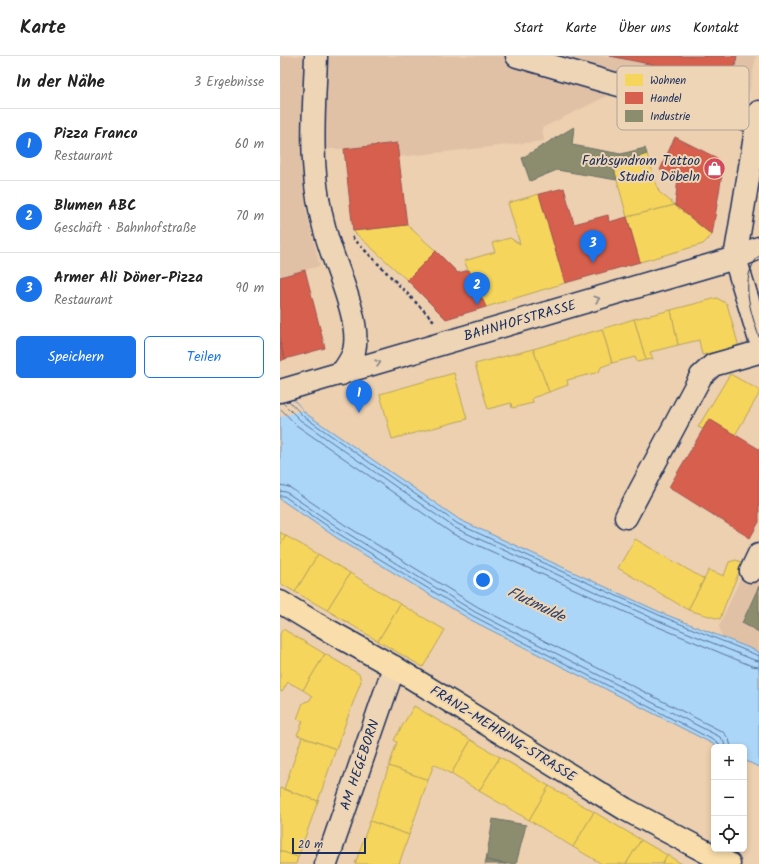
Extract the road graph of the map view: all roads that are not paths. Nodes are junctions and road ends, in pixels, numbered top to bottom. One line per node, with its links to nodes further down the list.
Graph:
1 (316, 56): 9 (street)
2 (517, 56): 3 (street)
3 (617, 84)
4 (758, 117): 6 (street)
5 (759, 248): 6 (street, BAHNHOFSTRASSE)
6 (735, 258): 7 (street); 9 (street, BAHNHOFSTRASSE, one-way to 6)
7 (759, 337)
8 (759, 352): 11 (street)
9 (341, 374): 10 (street, BAHNHOFSTRASSE)
10 (281, 391)
11 (626, 517)
12 (280, 602): 13 (main road, FRANZ-MEHRING-STRASSE)
13 (394, 667): 14 (street, AM HEGEBORN); 15 (main road, FRANZ-MEHRING-STRASSE)
14 (326, 864)
15 (728, 864)

